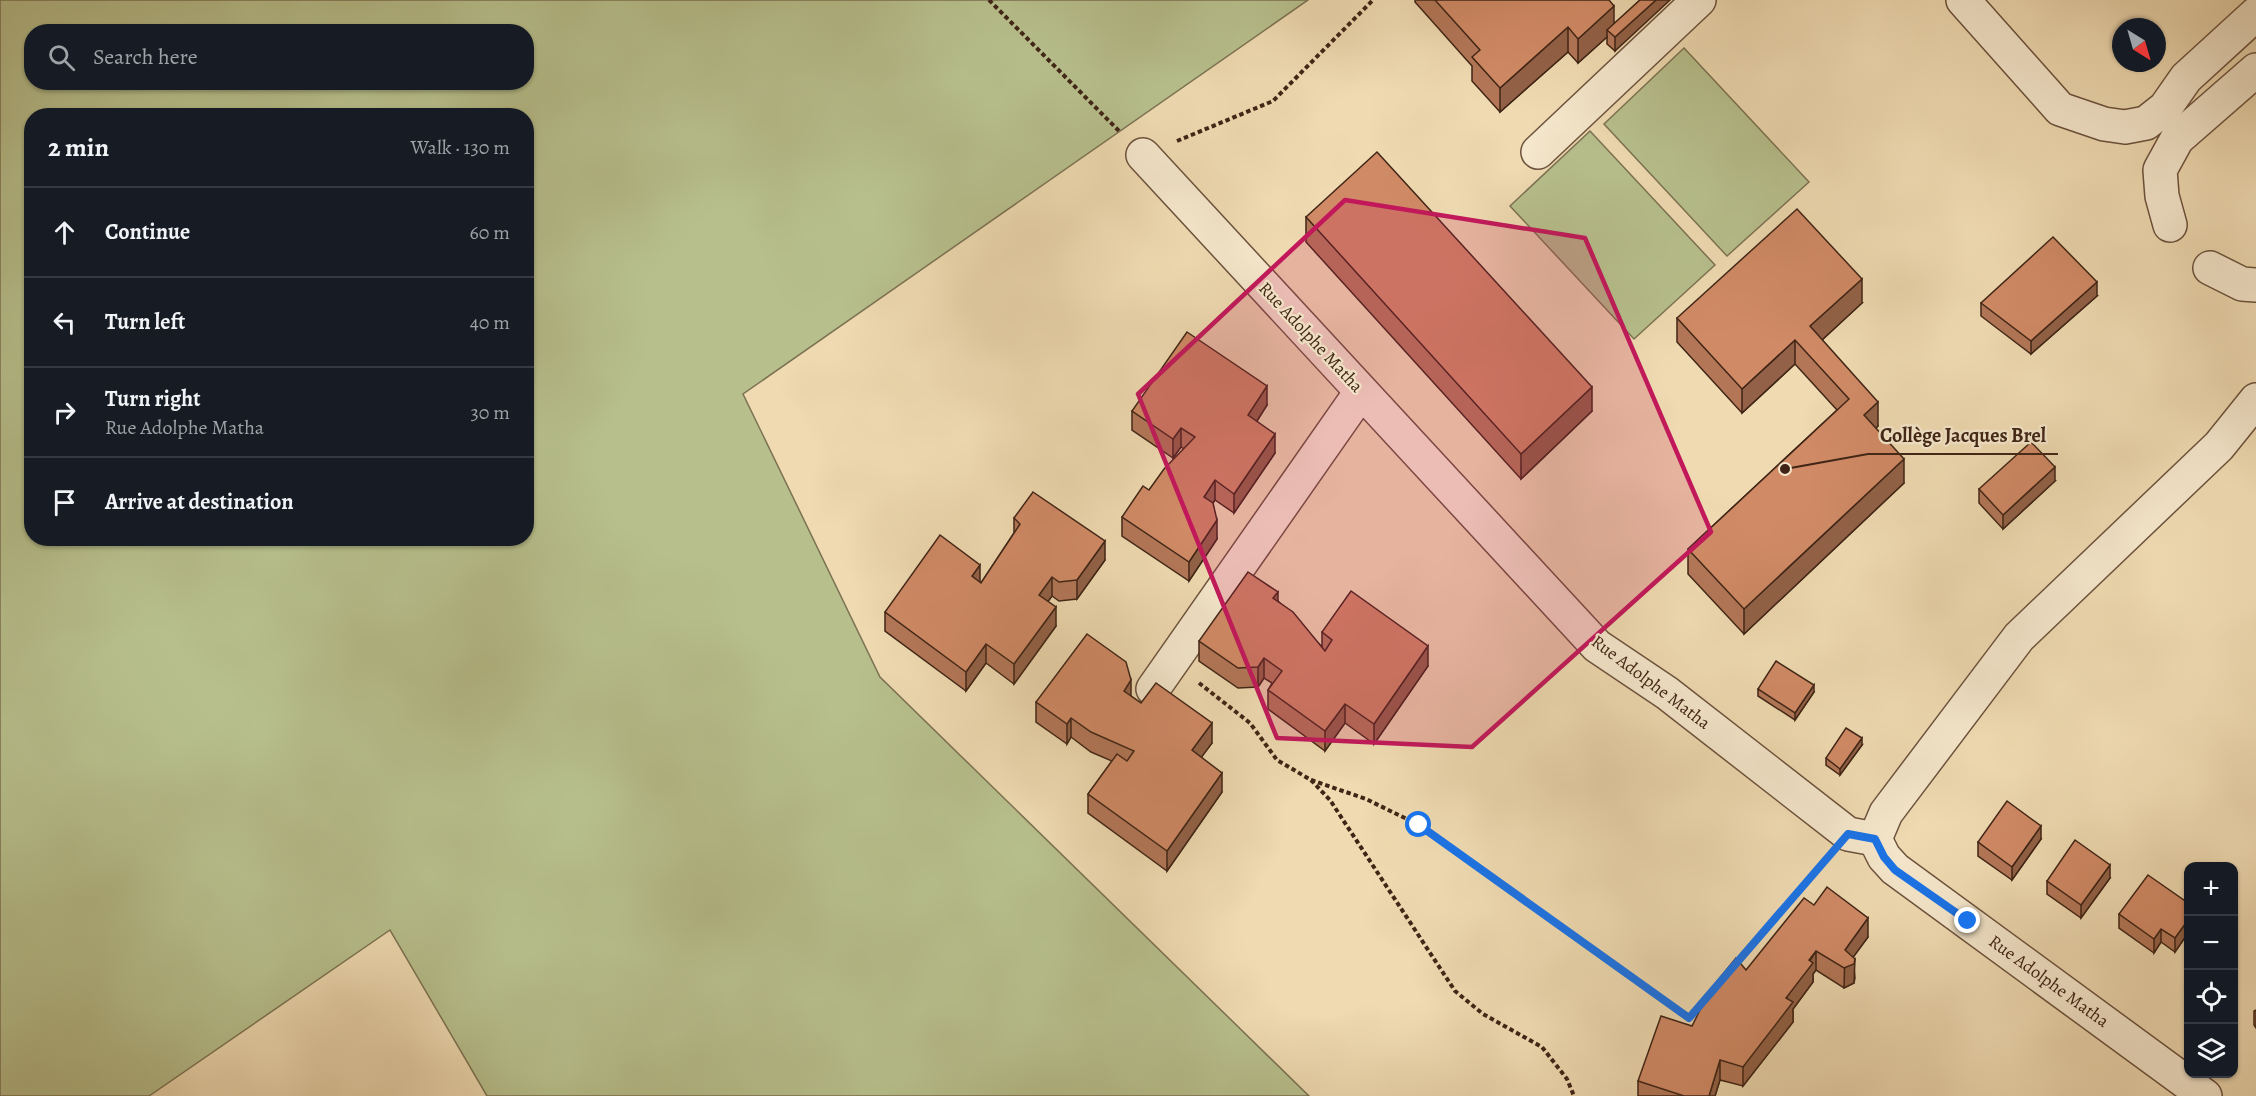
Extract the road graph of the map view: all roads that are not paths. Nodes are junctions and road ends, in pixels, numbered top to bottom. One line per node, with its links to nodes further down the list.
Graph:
1 (1699, 0): 7 (street)
2 (1963, 0): 5 (street)
3 (2256, 14): 5 (street)
4 (2256, 70): 6 (street)
5 (2146, 123): 6 (street)
6 (2195, 124): 9 (street)
7 (1538, 152)
8 (1143, 155): 12 (street, Rue Adolphe Matha)
9 (2170, 225)
10 (2210, 268): 11 (street)
11 (2256, 285)
12 (1361, 392): 14 (street); 15 (street, Rue Adolphe Matha)
13 (2256, 400): 15 (street)
14 (1153, 689)
15 (1862, 836): 16 (street, Rue Adolphe Matha)
16 (2205, 1096)

